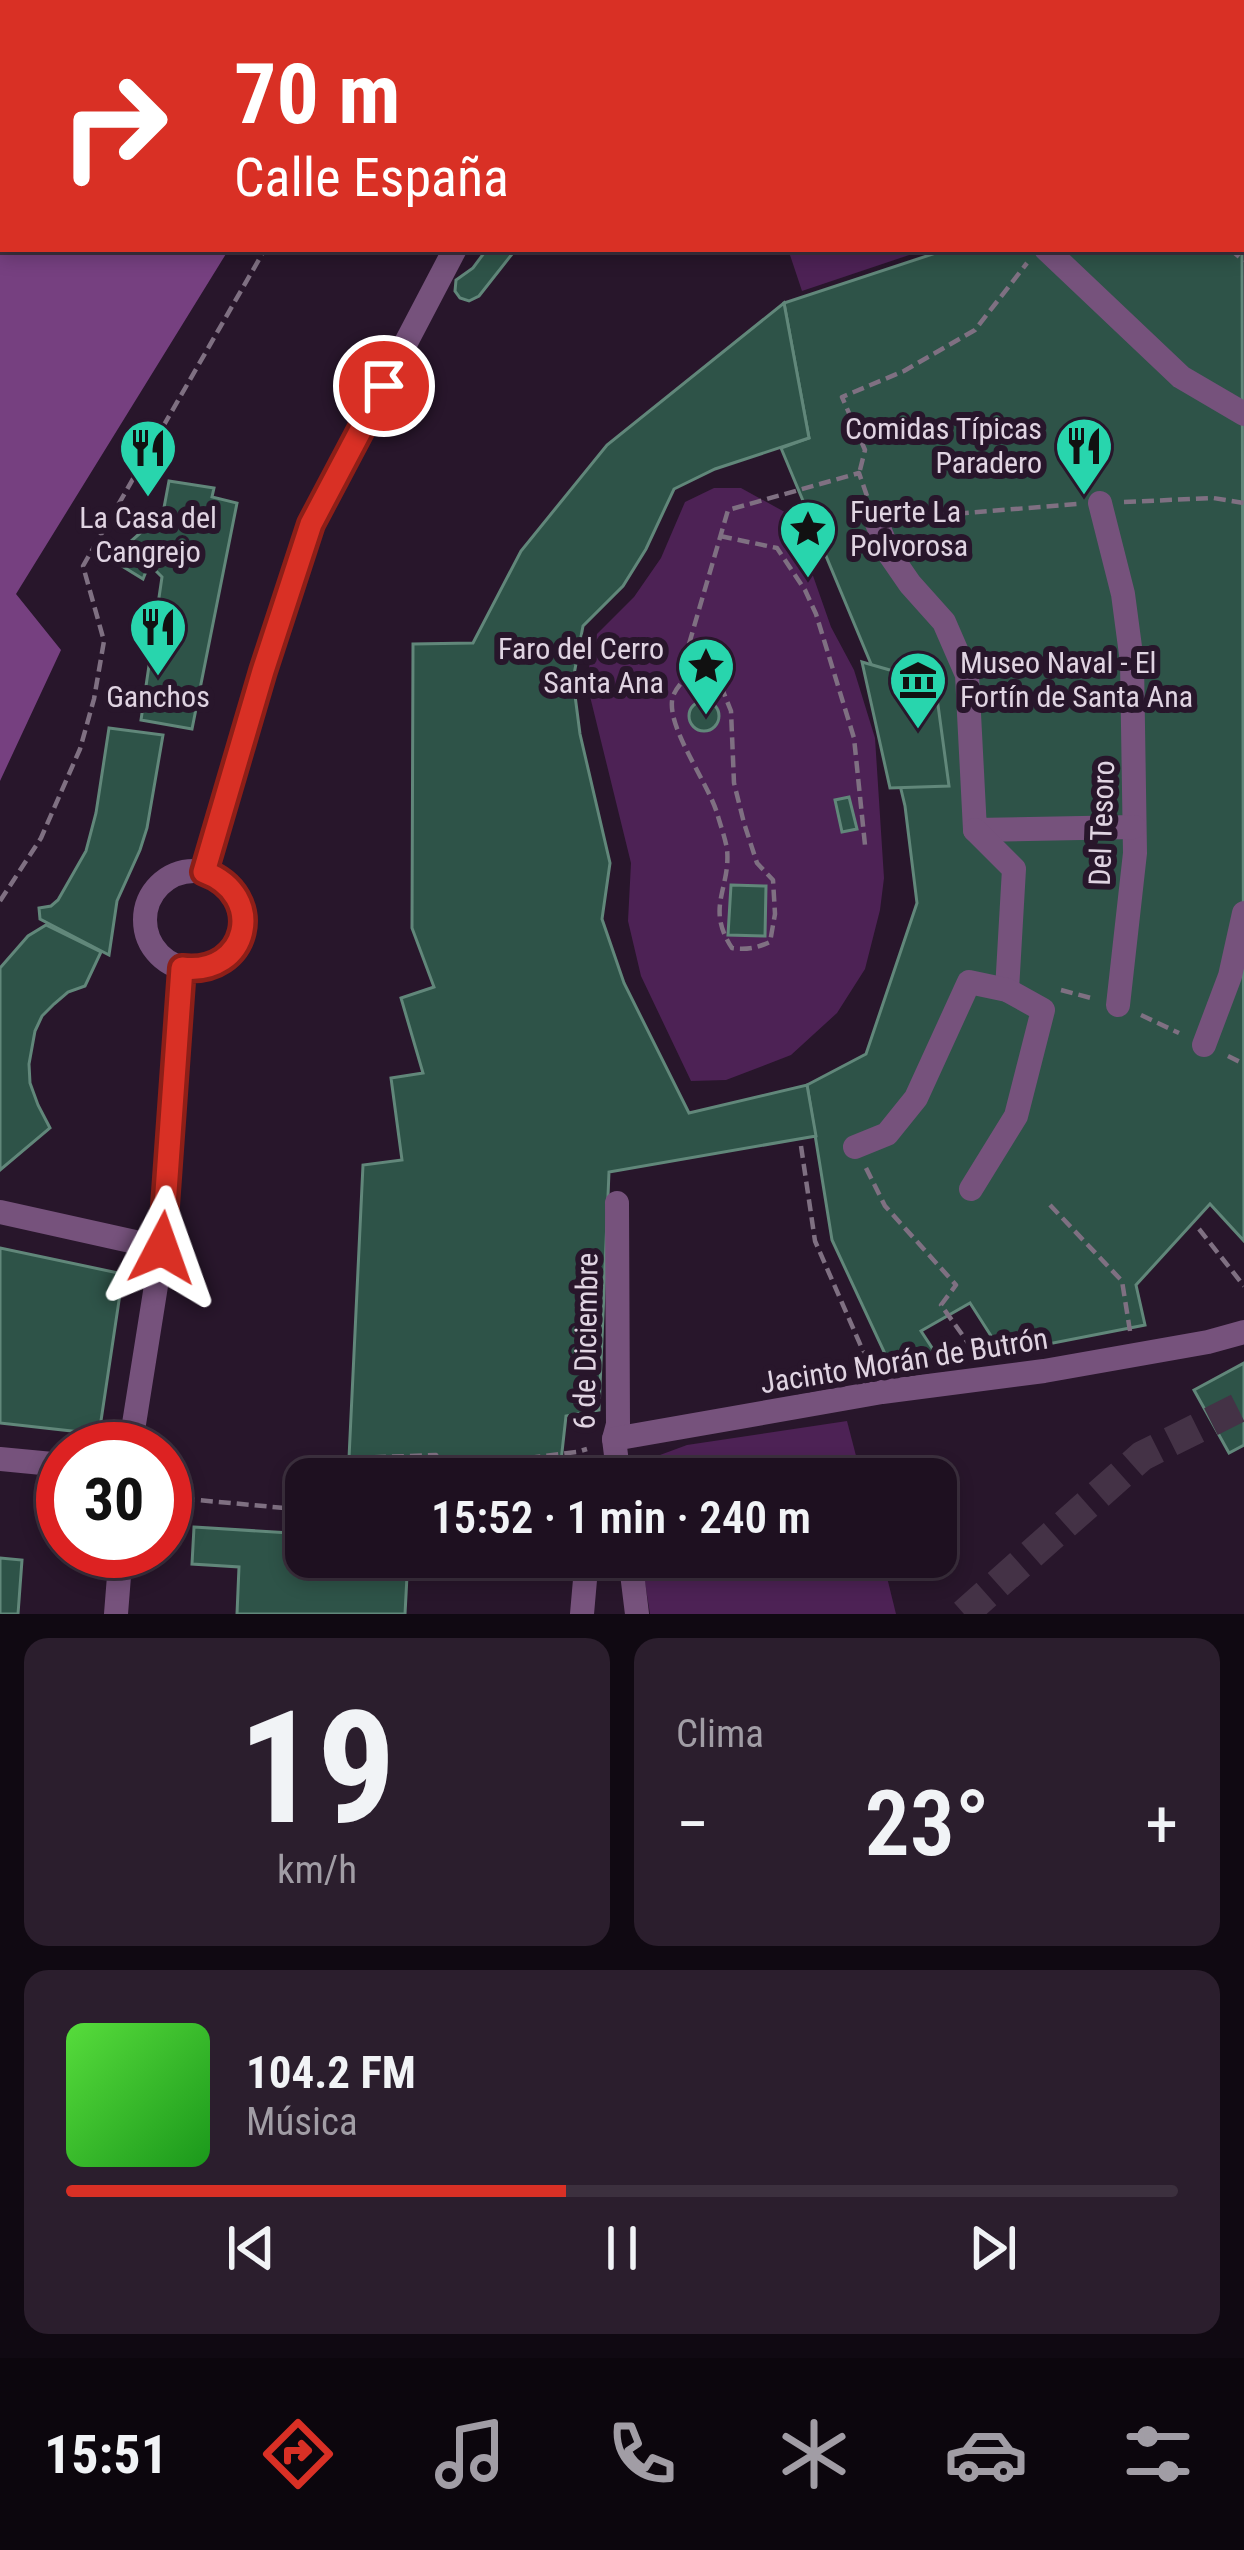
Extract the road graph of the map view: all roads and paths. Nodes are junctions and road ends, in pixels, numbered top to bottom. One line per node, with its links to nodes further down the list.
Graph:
1 (263, 252): 16 (path)
2 (453, 252): 15 (street)
3 (1040, 252): 6 (path)
4 (1045, 252): 5 (street)
5 (1244, 414)
6 (859, 473): 9 (path); 10 (path)
7 (1100, 502): 8 (path); 9 (path); 12 (street, Del Tesoro)
8 (1244, 503)
9 (876, 520): 13 (street)
10 (720, 536): 11 (path); 14 (path)
11 (686, 678): 11 (path)
12 (1134, 827): 13 (street); 20 (street, Del Tesoro)
13 (975, 830): 19 (street)
14 (865, 845)
15 (204, 872): 18 (street); 18 (street)
16 (0, 901)
17 (1244, 913): 21 (street)
18 (182, 968): 29 (street)
19 (1007, 990): 23 (street); 24 (street)
20 (1118, 1005)
21 (1204, 1045)
22 (801, 1146): 34 (path)
23 (855, 1147): 33 (path)
24 (970, 1189)
25 (617, 1203): 36 (street, 6 de Diciembre)
26 (1050, 1205): 32 (path)
27 (0, 1212): 29 (street)
28 (1199, 1229): 30 (path)
29 (162, 1248): 35 (street)
30 (1244, 1286)
31 (1244, 1332): 32 (street, Jacinto Morán de Butrón)
32 (1133, 1355): 33 (street, Jacinto Morán de Butrón)
33 (993, 1378): 34 (street, Jacinto Morán de Butrón)
34 (881, 1392): 36 (street, Jacinto Morán de Butrón)
35 (134, 1422)
36 (614, 1439): 39 (path); 40 (street); 41 (street, 6 de Diciembre)
37 (350, 1458): 38 (path)
38 (438, 1458)
39 (528, 1458)
40 (607, 1458)
41 (617, 1458)
42 (0, 1459): 43 (street)
43 (36, 1462)
44 (192, 1499): 45 (path)
45 (285, 1508)
46 (119, 1578): 49 (street)
47 (585, 1578): 50 (street)
48 (633, 1578): 51 (street)
49 (116, 1614)
50 (582, 1614)
51 (637, 1614)

